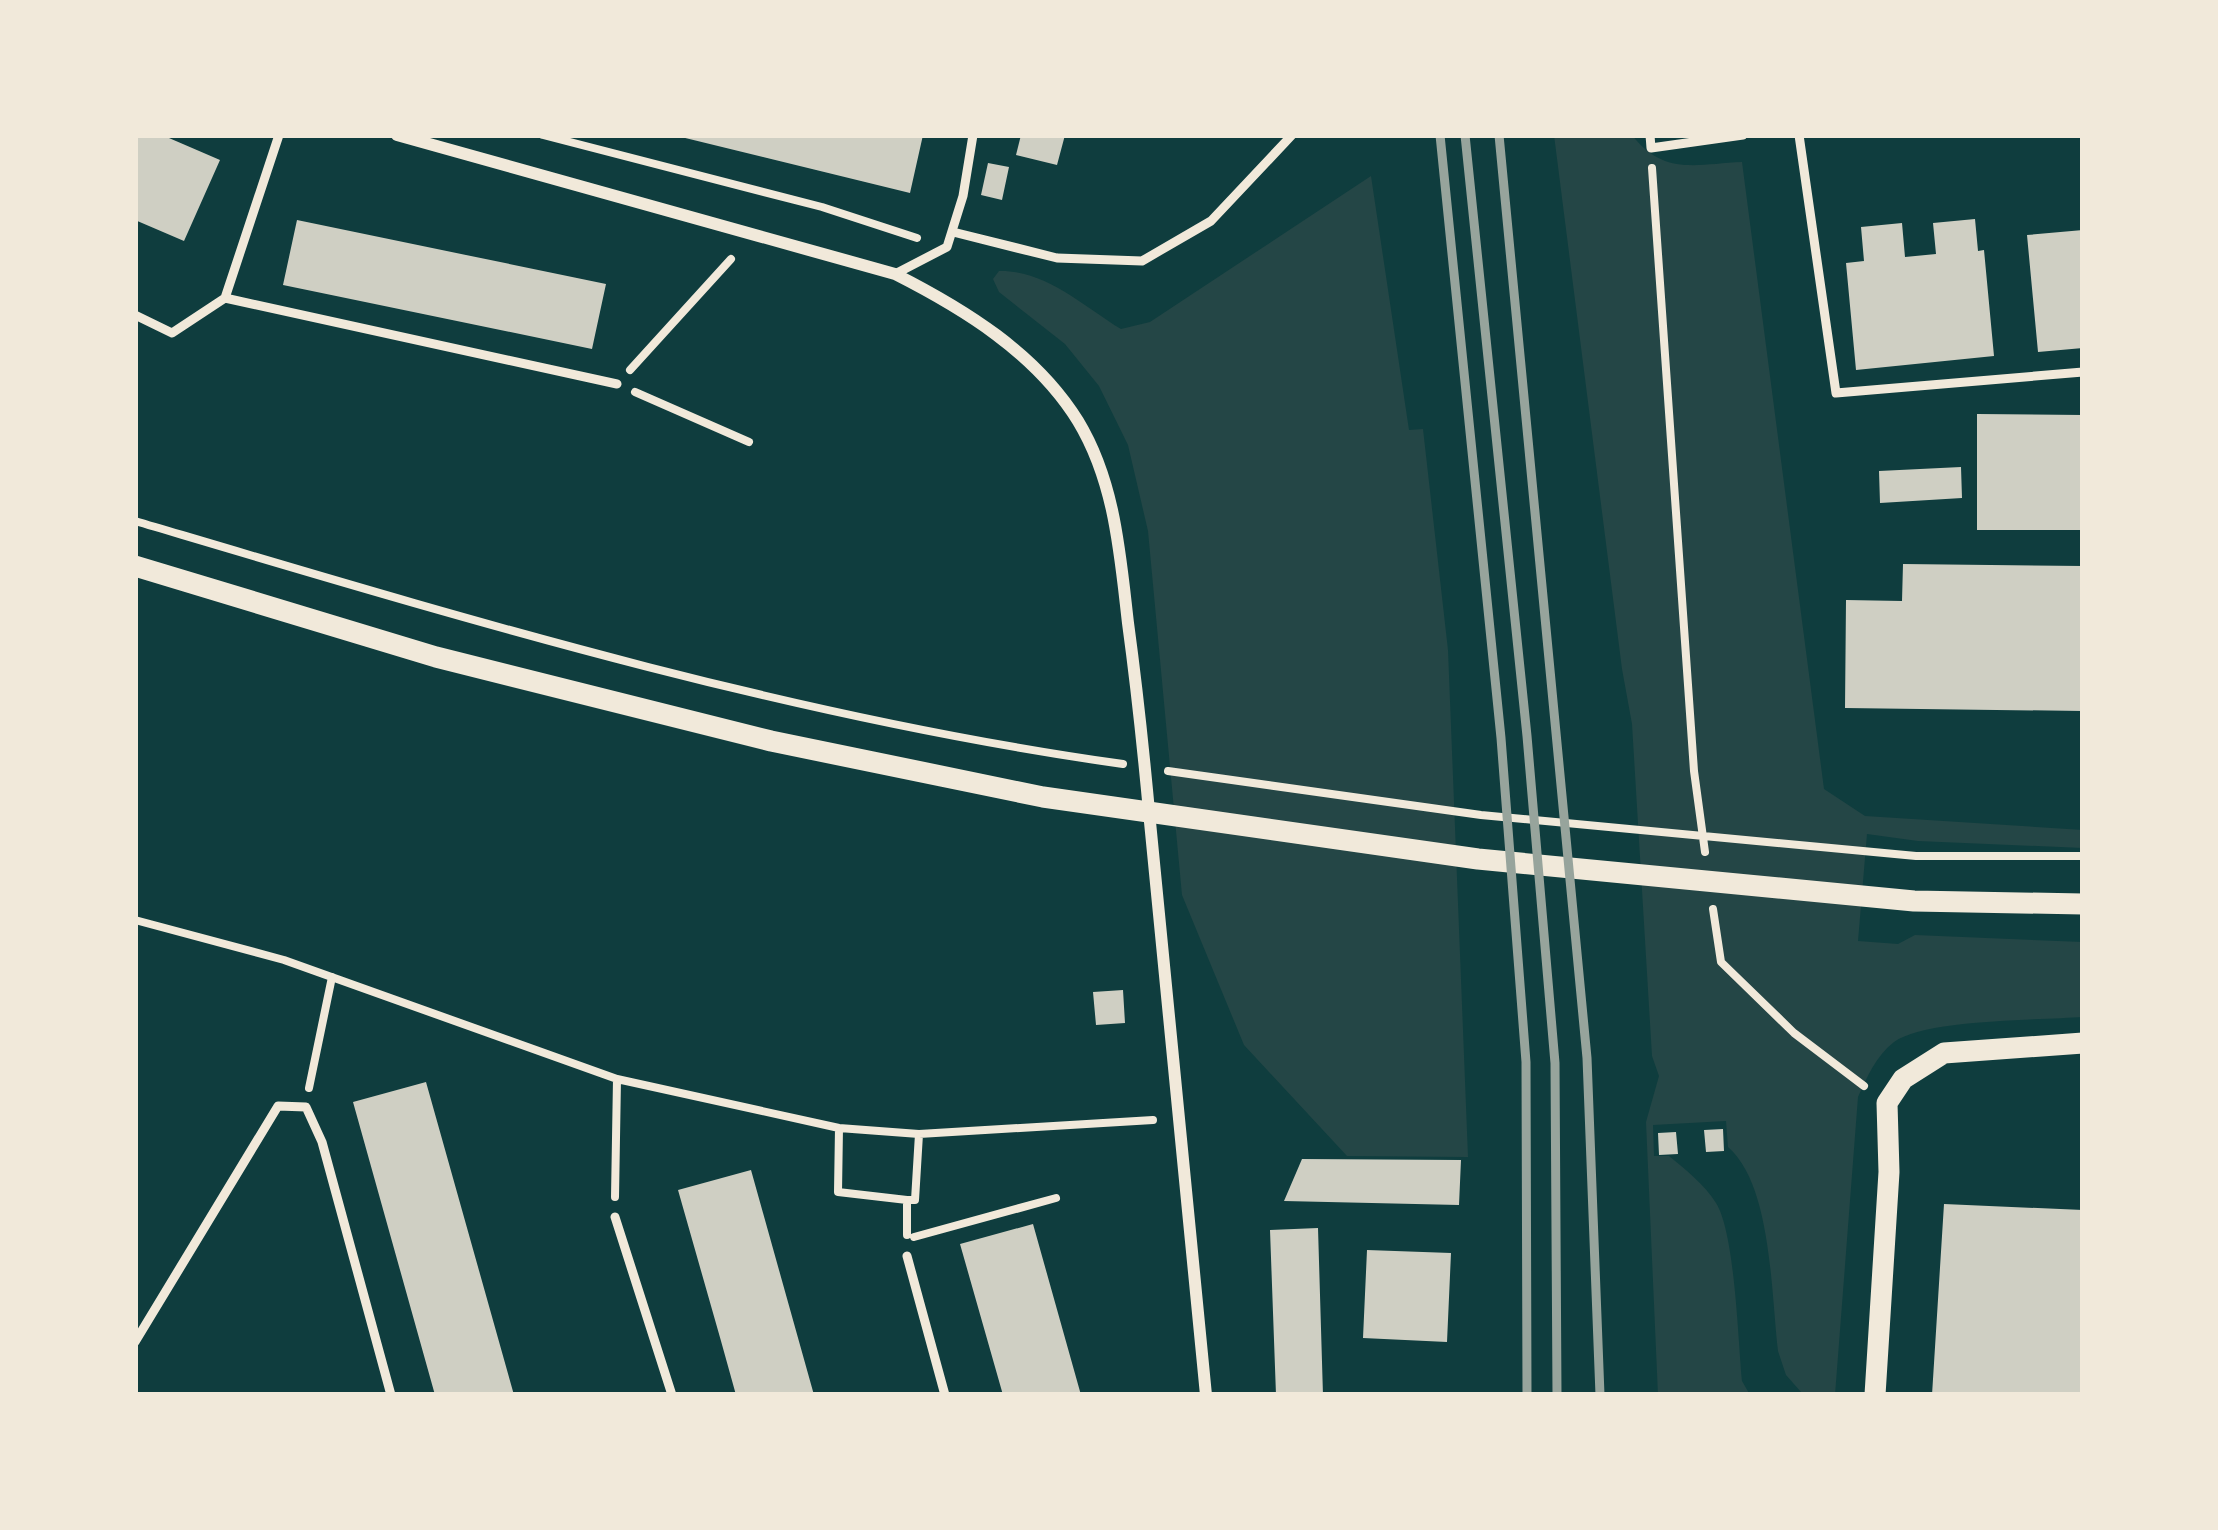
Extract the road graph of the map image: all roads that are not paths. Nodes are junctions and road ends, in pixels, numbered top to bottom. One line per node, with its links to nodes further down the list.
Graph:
1 (279, 135): 10 (lane)
2 (397, 135): 9 (street)
3 (973, 135): 8 (lane)
4 (1292, 135): 8 (lane)
5 (1650, 135): 6 (lane)
6 (1743, 135)
7 (1799, 135): 12 (lane)
8 (953, 232): 9 (lane)
9 (895, 274): 23 (street)
10 (225, 298): 11 (lane); 13 (lane)
11 (135, 315)
12 (2083, 372)
13 (617, 384)
14 (135, 566): 15 (street)
15 (2083, 904)
16 (2083, 1043): 24 (street)
17 (615, 1217): 21 (lane)
18 (907, 1256): 22 (lane)
19 (135, 1342): 20 (lane)
20 (392, 1395)
21 (672, 1395)
22 (945, 1395)
23 (1206, 1395)
24 (1875, 1395)

